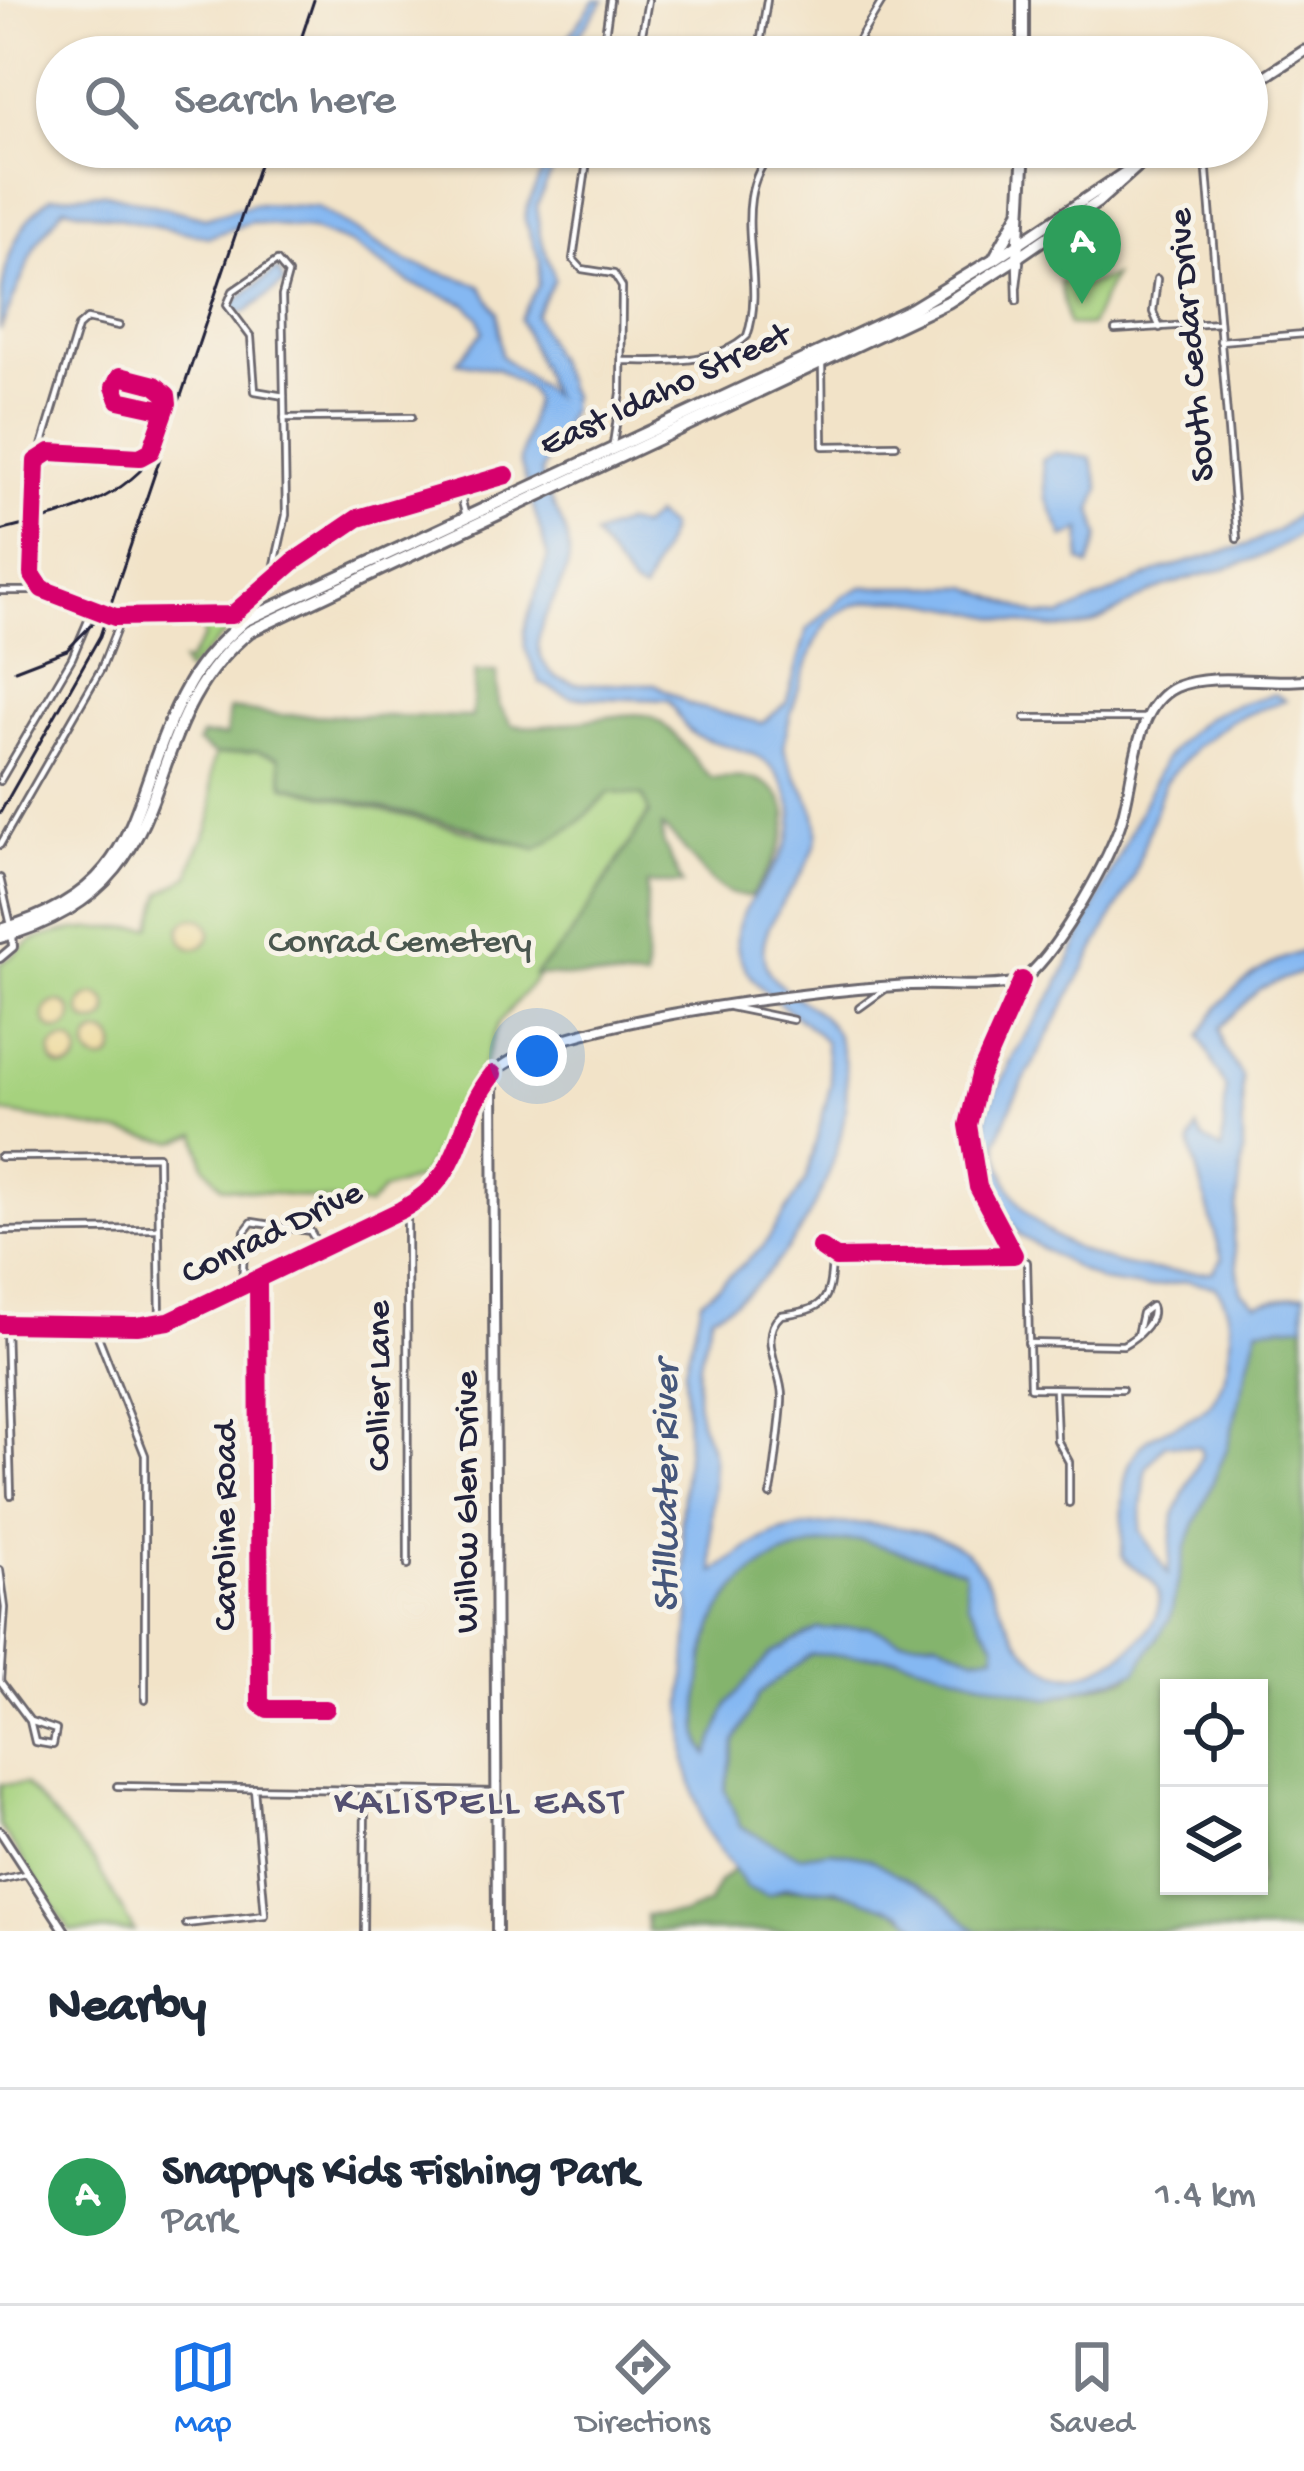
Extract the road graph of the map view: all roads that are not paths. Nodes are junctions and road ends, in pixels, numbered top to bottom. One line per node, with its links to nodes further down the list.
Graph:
1 (610, 0): 6 (street)
2 (648, 0): 7 (street)
3 (767, 0): 8 (street)
4 (883, 0): 9 (street)
5 (1023, 0): 10 (highway)
6 (605, 36)
7 (642, 36)
8 (761, 36)
9 (861, 36)
10 (1023, 36)
11 (1304, 51): 12 (main road)
12 (1268, 74)
13 (586, 168): 34 (street)
14 (759, 168): 34 (street)
15 (1024, 168): 19 (highway)
16 (1132, 168): 20 (main road, East Idaho Street)
17 (1136, 168): 21 (main road)
18 (1207, 168): 26 (street, South Cedar Drive)
19 (1024, 205): 20 (highway); 22 (highway)
20 (1023, 241): 21 (highway); 22 (main road, East Idaho Street)
21 (1018, 257): 22 (highway, East Idaho Street); 23 (street); 23 (street)
22 (995, 265): 23 (highway); 31 (highway, East Idaho Street); 33 (highway, East Idaho Street)
23 (1014, 274)
24 (1157, 279): 28 (street)
25 (941, 297): 31 (highway)
26 (1219, 323): 28 (street); 32 (street, South Cedar Drive)
27 (118, 326): 41 (street)
28 (1160, 328): 29 (street)
29 (1115, 330)
30 (1304, 334): 32 (street)
31 (883, 337): 33 (highway, East Idaho Street)
32 (1220, 340): 48 (street, South Cedar Drive)
33 (822, 359): 39 (street); 40 (highway, East Idaho Street); 42 (highway, East Idaho Street)
34 (622, 361): 40 (street)
35 (284, 396): 35 (street); 38 (street)
36 (165, 410): 36 (street); 41 (street)
37 (412, 417): 38 (street)
38 (284, 418): 50 (street)
39 (896, 445)
40 (614, 448): 42 (street); 45 (highway, East Idaho Street)
41 (36, 461): 52 (street)
42 (616, 462): 45 (highway, East Idaho Street)
43 (506, 475): 44 (street)
44 (459, 490): 46 (street); 50 (street)
45 (521, 495): 46 (highway, East Idaho Street)
46 (467, 520): 47 (highway, East Idaho Street); 49 (highway, East Idaho Street)
47 (437, 529): 49 (highway); 55 (highway, East Idaho Street)
48 (1237, 539)
49 (377, 568): 62 (highway, East Idaho Street)
50 (269, 583): 55 (street)
51 (0, 591): 52 (street)
52 (51, 593): 53 (street)
53 (93, 609): 54 (street); 59 (street)
54 (121, 618): 55 (street); 60 (street)
55 (238, 618): 62 (highway, East Idaho Street)
56 (1304, 680): 58 (main road)
57 (1025, 718): 58 (street)
58 (1148, 718): 64 (main road)
59 (0, 781)
60 (0, 845)
61 (0, 878): 62 (street)
62 (6, 932): 63 (street)
63 (0, 958)
64 (1022, 980): 65 (main road); 76 (street)
65 (896, 986): 66 (main road); 67 (street)
66 (718, 1007): 68 (street); 69 (main road)
67 (860, 1008)
68 (793, 1020)
69 (493, 1074): 71 (street, Conrad Drive); 99 (main road, Willow Glen Drive)
70 (0, 1156): 72 (street)
71 (407, 1208): 75 (street, Conrad Drive); 90 (street, Collier Lane)
72 (158, 1229): 73 (street); 80 (street)
73 (0, 1231)
74 (820, 1247): 77 (street)
75 (320, 1249): 78 (street, Conrad Drive); 79 (street)
76 (1014, 1255): 77 (street); 84 (street)
77 (832, 1258): 88 (street)
78 (258, 1279): 79 (street, Conrad Drive); 94 (street, Caroline Road)
79 (242, 1287): 80 (street, Conrad Drive)
80 (160, 1323): 82 (street, Conrad Drive)
81 (3, 1324): 82 (street, Conrad Drive); 87 (street)
82 (94, 1326): 93 (street)
83 (1137, 1335): 84 (street)
84 (1028, 1343): 86 (street)
85 (1122, 1389): 86 (street)
86 (1055, 1391): 89 (street)
87 (11, 1495)
88 (770, 1495)
89 (1069, 1503)
90 (408, 1565)
91 (0, 1570): 92 (street)
92 (0, 1681): 95 (street)
93 (145, 1700)
94 (326, 1709)
95 (30, 1720): 95 (street)
96 (117, 1786): 97 (street)
97 (254, 1788): 98 (street); 103 (street)
98 (364, 1790): 99 (street); 105 (street)
99 (496, 1792): 106 (main road, Willow Glen Drive)
100 (0, 1831): 101 (street)
101 (25, 1874): 102 (street); 104 (street)
102 (0, 1880)
103 (186, 1924)
104 (65, 1931)
105 (364, 1931)
106 (497, 1931)

